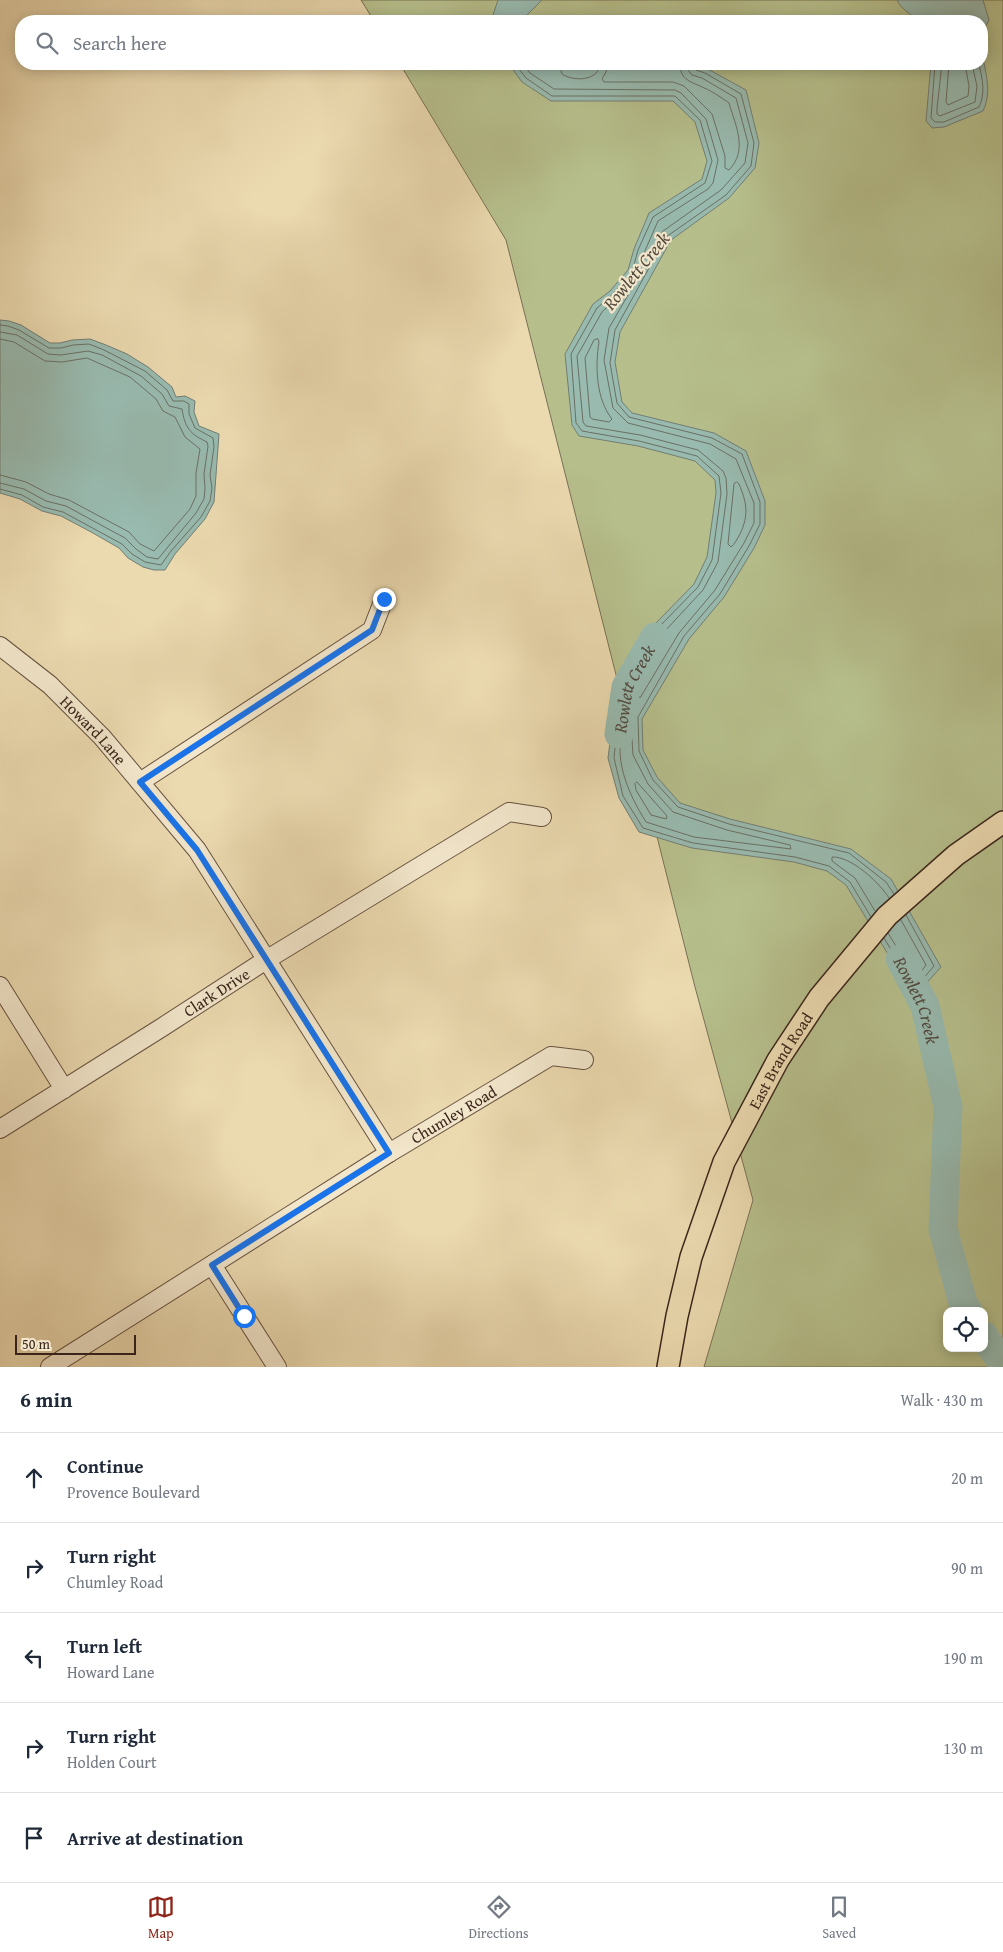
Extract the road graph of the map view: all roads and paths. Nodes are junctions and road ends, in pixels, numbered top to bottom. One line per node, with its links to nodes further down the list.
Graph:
1 (384, 599): 3 (street)
2 (0, 646): 3 (street, Howard Lane)
3 (140, 782): 6 (street, Howard Lane)
4 (542, 817): 6 (street, Clark Drive)
5 (1003, 822): 15 (main road, East Brand Road)
6 (266, 960): 9 (street, Clark Drive); 11 (street, Howard Lane)
7 (0, 986): 9 (street)
8 (584, 1060): 11 (street, Chumley Road)
9 (64, 1089): 10 (street, Clark Drive)
10 (0, 1130)
11 (389, 1153): 12 (street, Chumley Road)
12 (212, 1265): 13 (street, Chumley Road); 14 (street)
13 (50, 1367)
14 (276, 1367)
15 (668, 1367)

